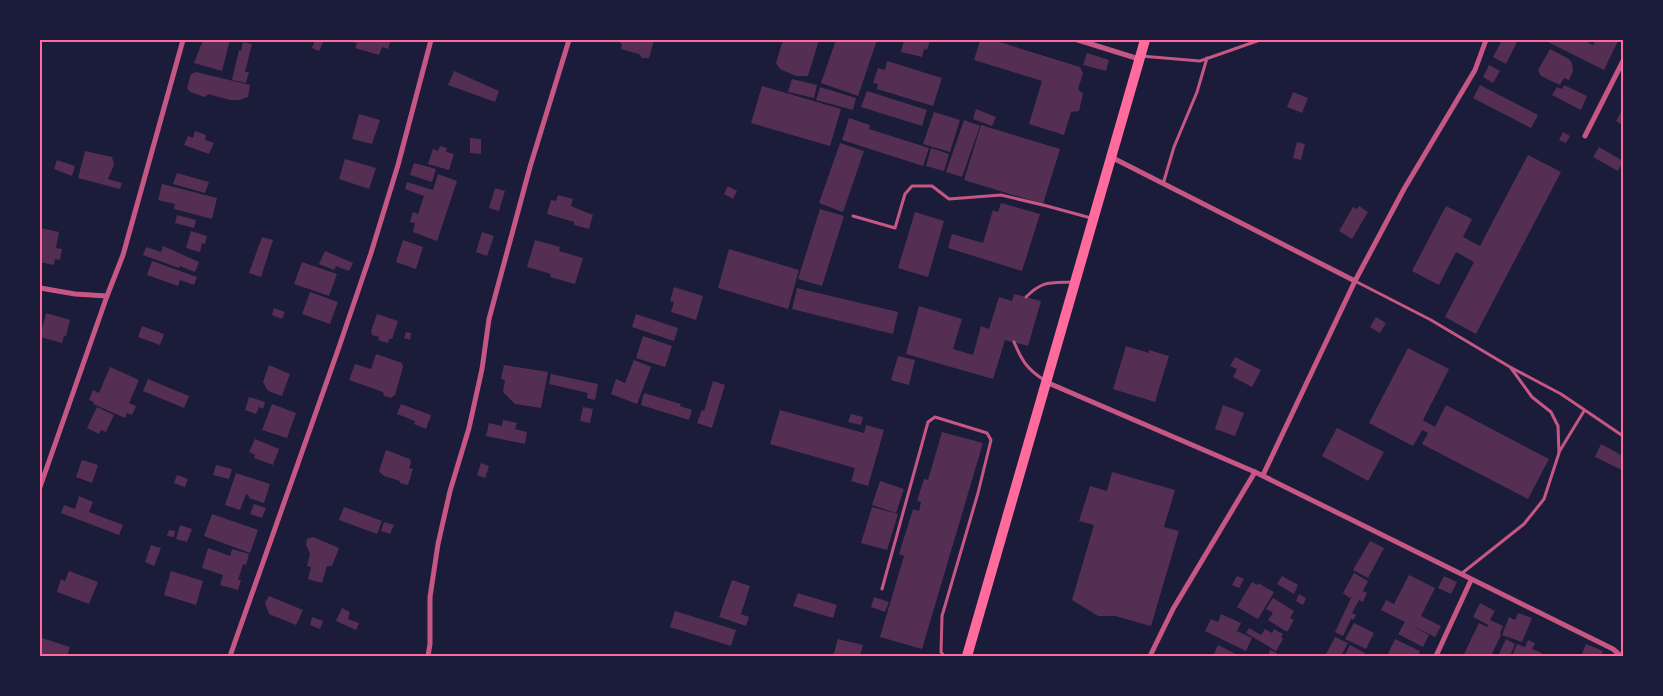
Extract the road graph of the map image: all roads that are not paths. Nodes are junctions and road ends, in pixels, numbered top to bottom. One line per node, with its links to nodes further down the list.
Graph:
1 (183, 40): 19 (street)
2 (431, 40): 35 (street)
3 (569, 40): 36 (street)
4 (1078, 40): 8 (street)
5 (1145, 40): 8 (main road)
6 (1260, 40): 9 (lane)
7 (1486, 40): 16 (street)
8 (1140, 58): 9 (lane); 12 (main road)
9 (1207, 58): 13 (lane)
10 (1623, 61): 11 (street)
11 (1585, 136)
12 (1111, 157): 13 (street); 15 (main road)
13 (1163, 184): 16 (street)
14 (853, 216): 15 (lane)
15 (1094, 219): 17 (main road)
16 (1355, 281): 22 (lane); 28 (street)
17 (1076, 282): 20 (lane); 23 (main road)
18 (40, 288): 19 (street)
19 (106, 296): 29 (street)
20 (1026, 297)
21 (1014, 342): 23 (lane)
22 (1510, 367): 24 (lane); 26 (lane)
23 (1046, 382): 27 (street); 38 (main road)
24 (1584, 411): 25 (lane); 26 (lane)
25 (1623, 436)
26 (1559, 453): 30 (lane)
27 (1255, 472): 28 (street); 39 (street)
28 (1263, 475): 30 (street)
29 (40, 487)
30 (1460, 574): 31 (street)
31 (1471, 580): 34 (street); 40 (street)
32 (882, 589): 37 (lane)
33 (1623, 648): 34 (street)
34 (1620, 655)
35 (230, 656)
36 (428, 656)
37 (944, 656)
38 (967, 656)
39 (1150, 656)
40 (1436, 656)

